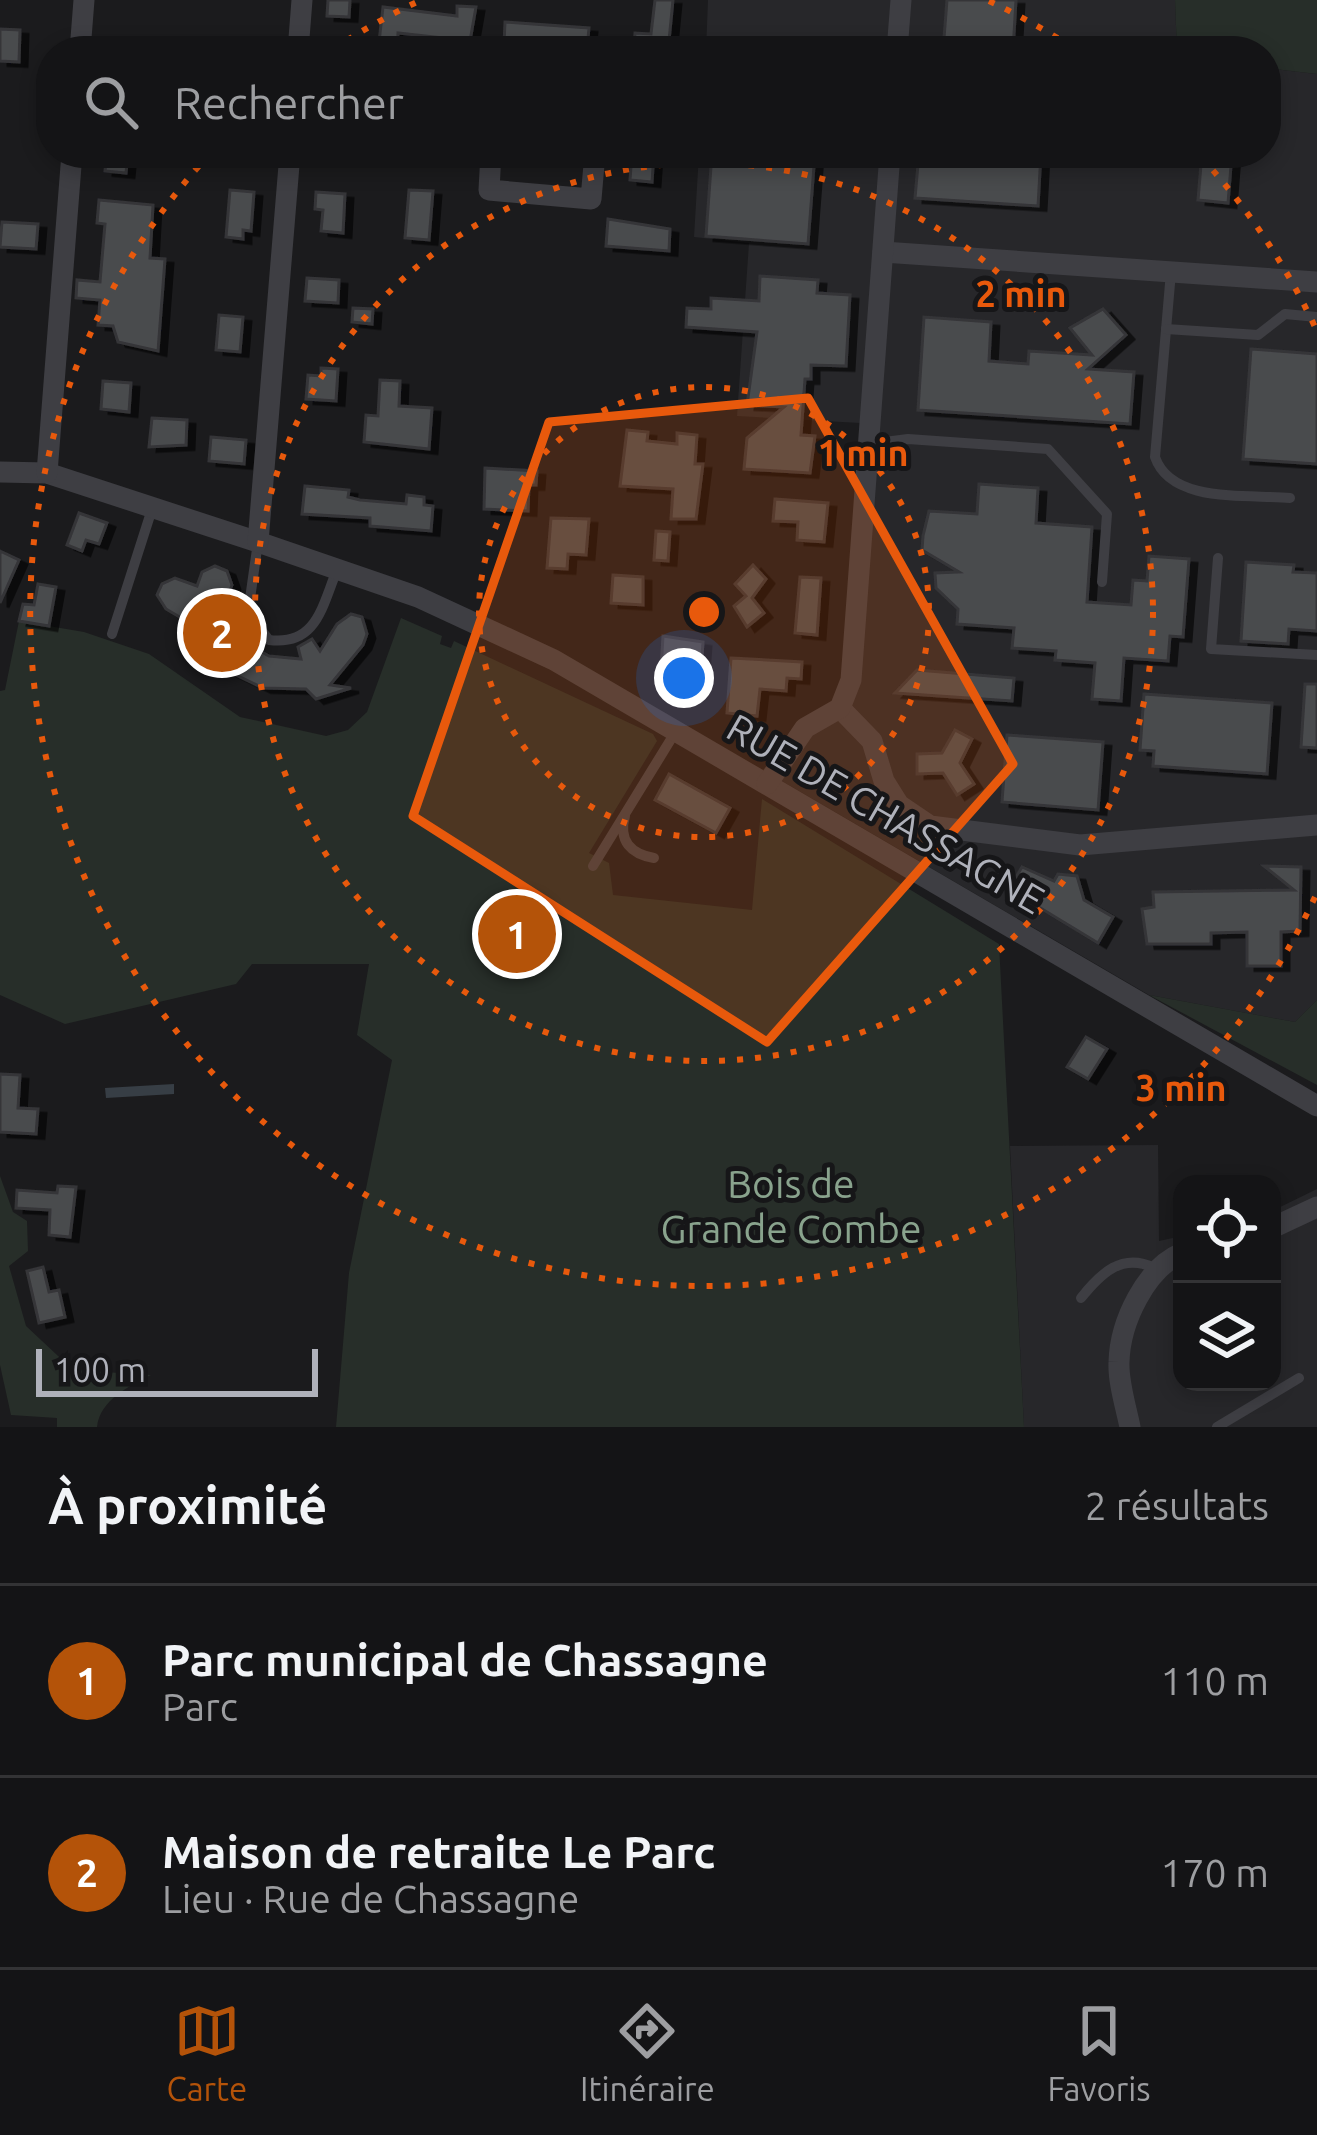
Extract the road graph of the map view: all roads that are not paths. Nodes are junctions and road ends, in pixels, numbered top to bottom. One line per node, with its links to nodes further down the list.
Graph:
1 (67, 0): 2 (lane)
2 (84, 0): 5 (street)
3 (302, 0): 6 (street)
4 (901, 0): 7 (street)
5 (81, 36)
6 (299, 36)
7 (898, 36)
8 (71, 168): 20 (street)
9 (289, 168): 23 (street)
10 (490, 168): 11 (street)
11 (594, 168)
12 (889, 168): 13 (street)
13 (883, 252): 14 (street); 18 (street)
14 (1171, 272): 15 (street); 17 (lane)
15 (1317, 282)
16 (1317, 317): 17 (lane)
17 (1166, 329): 21 (lane)
18 (868, 444): 26 (lane); 29 (street)
19 (0, 472): 20 (street, RUE DE CHASSAGNE)
20 (47, 472): 22 (street, RUE DE CHASSAGNE)
21 (1290, 498)
22 (153, 506): 23 (street, RUE DE CHASSAGNE); 27 (lane)
23 (259, 542): 25 (street, RUE DE CHASSAGNE); 25 (lane)
24 (1218, 558): 28 (lane)
25 (337, 569): 30 (street, RUE DE CHASSAGNE)
26 (1102, 582)
27 (112, 634)
28 (1317, 655)
29 (841, 708): 31 (street); 33 (street)
30 (676, 730): 31 (street, RUE DE CHASSAGNE); 32 (lane)
31 (766, 784): 36 (street, RUE DE CHASSAGNE)
32 (629, 801): 34 (lane); 35 (lane)
33 (1317, 825)
34 (654, 858)
35 (593, 866)
36 (1317, 1106)
37 (1317, 1207): 38 (street)
38 (1281, 1224)
39 (1173, 1258): 40 (street)
40 (1154, 1268): 41 (lane); 43 (street)
41 (1081, 1298)
42 (1300, 1378): 44 (lane)
43 (1130, 1427)
44 (1217, 1427)

